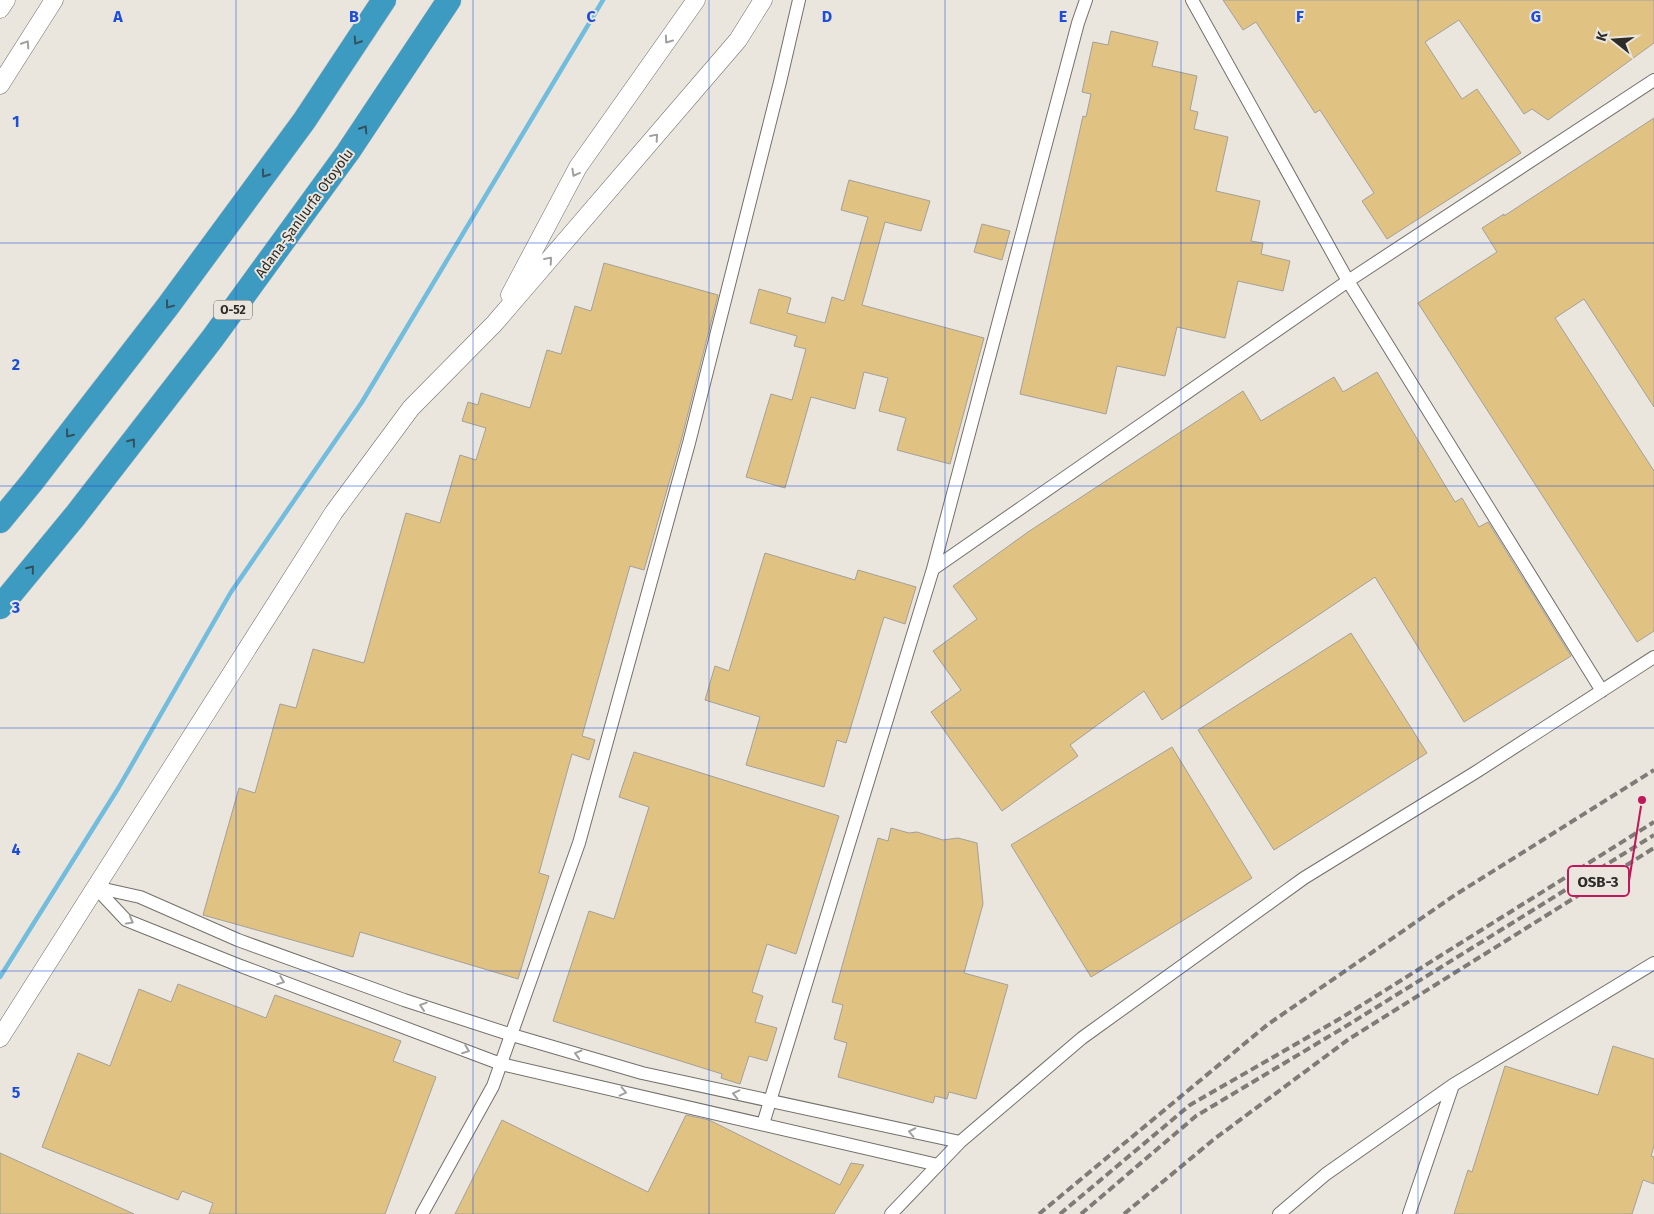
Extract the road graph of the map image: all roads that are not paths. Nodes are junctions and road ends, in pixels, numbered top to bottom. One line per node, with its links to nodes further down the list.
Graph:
1 (6, 0): 10 (main road)
2 (54, 0): 12 (main road, one-way to 2)
3 (384, 0): 15 (highway, one-way to 15)
4 (449, 0): 17 (highway, Adana-Şanlıurfa Otoyolu / O-52, one-way to 4)
5 (696, 0): 14 (main road, one-way to 14)
6 (763, 0): 14 (main road, one-way to 6)
7 (798, 0): 22 (street)
8 (1086, 0): 16 (street)
9 (1192, 0): 13 (street)
10 (0, 9)
11 (1654, 80): 13 (street)
12 (0, 85)
13 (1348, 281): 16 (street); 19 (street)
14 (494, 324): 20 (main road)
15 (0, 521)
16 (932, 569): 26 (street)
17 (0, 607)
18 (1654, 657): 19 (street)
19 (1602, 691): 28 (street)
20 (95, 887): 22 (street, one-way to 20); 23 (main road); 24 (street, one-way to 24)
21 (1654, 963): 25 (street)
22 (512, 1034): 24 (street); 26 (street, one-way to 22)
23 (0, 1038)
24 (501, 1064): 27 (street, one-way to 27); 30 (street)
25 (1453, 1085): 32 (street); 33 (street)
26 (771, 1102): 27 (street); 28 (street, one-way to 26)
27 (764, 1124): 29 (street)
28 (960, 1142): 29 (street)
29 (938, 1165): 31 (street)
30 (422, 1214)
31 (892, 1214)
32 (1278, 1214)
33 (1409, 1214)

